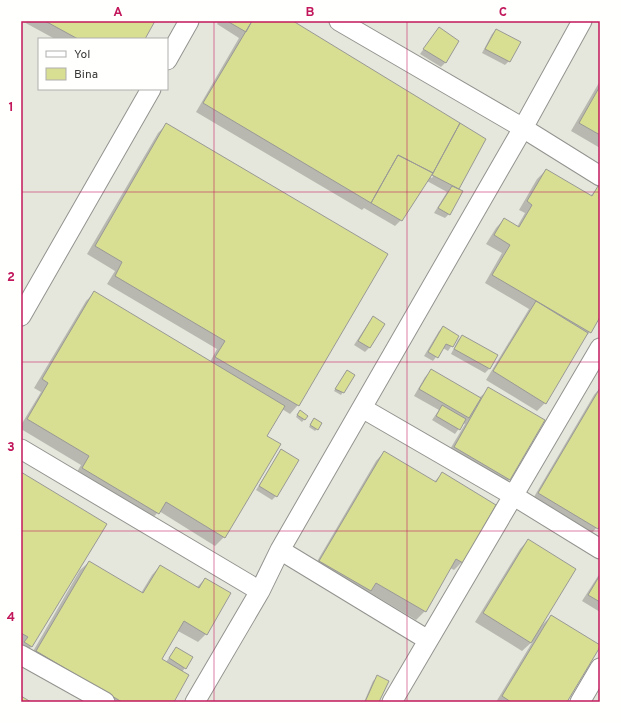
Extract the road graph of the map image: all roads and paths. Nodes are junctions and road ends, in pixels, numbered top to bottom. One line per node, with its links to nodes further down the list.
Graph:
1 (189, 21): 4 (street)
2 (339, 21): 6 (street)
3 (582, 21): 6 (street)
4 (168, 58)
5 (149, 90): 8 (street)
6 (523, 128): 7 (street); 10 (street)
7 (600, 176)
8 (21, 316)
9 (600, 348): 12 (street)
10 (362, 408): 12 (street); 14 (street)
11 (21, 449): 15 (street)
12 (514, 496): 13 (street); 16 (street)
13 (600, 549)
14 (280, 550): 15 (street); 16 (street)
15 (260, 591): 20 (street)
16 (428, 640): 21 (street)
17 (21, 655): 19 (street)
18 (600, 668): 22 (street)
19 (105, 702)
20 (195, 702)
21 (392, 702)
22 (580, 702)

